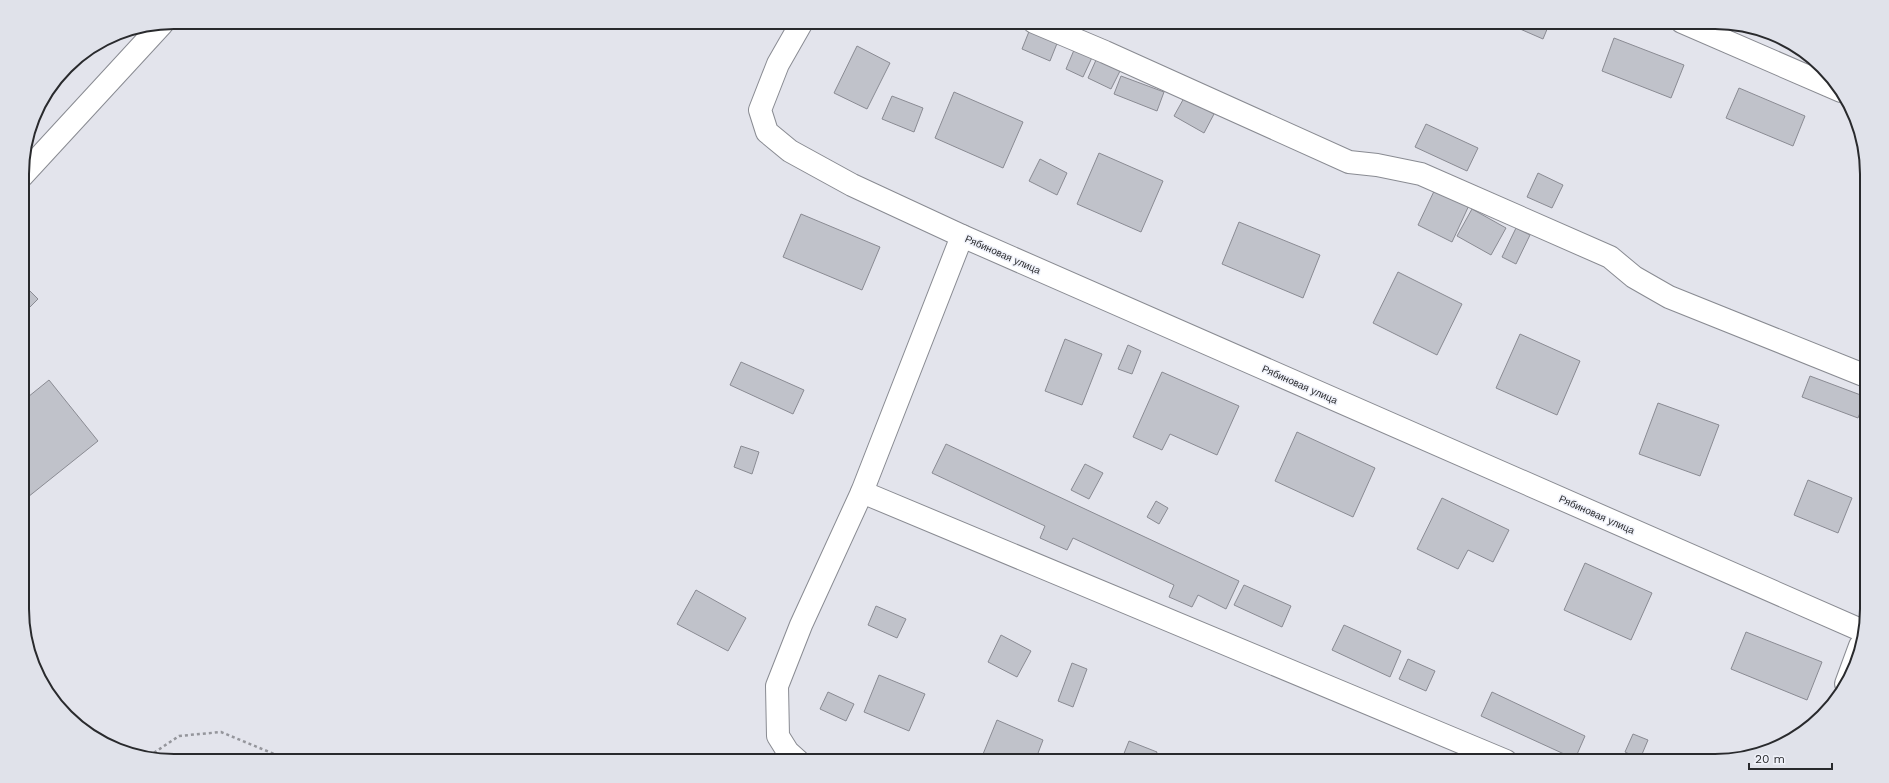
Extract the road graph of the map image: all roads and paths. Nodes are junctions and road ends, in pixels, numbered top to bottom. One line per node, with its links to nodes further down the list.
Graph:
1 (798, 29): 7 (street, Рябиновая улица)
2 (1051, 29): 8 (street)
3 (1698, 29): 5 (street)
4 (157, 30): 6 (street)
5 (1830, 86)
6 (29, 168)
7 (962, 236): 9 (street); 10 (street, Рябиновая улица)
8 (1860, 374)
9 (862, 492): 13 (street); 14 (street)
10 (1859, 629)
11 (154, 753): 12 (path)
12 (274, 754)
13 (790, 754)
14 (1489, 754)

